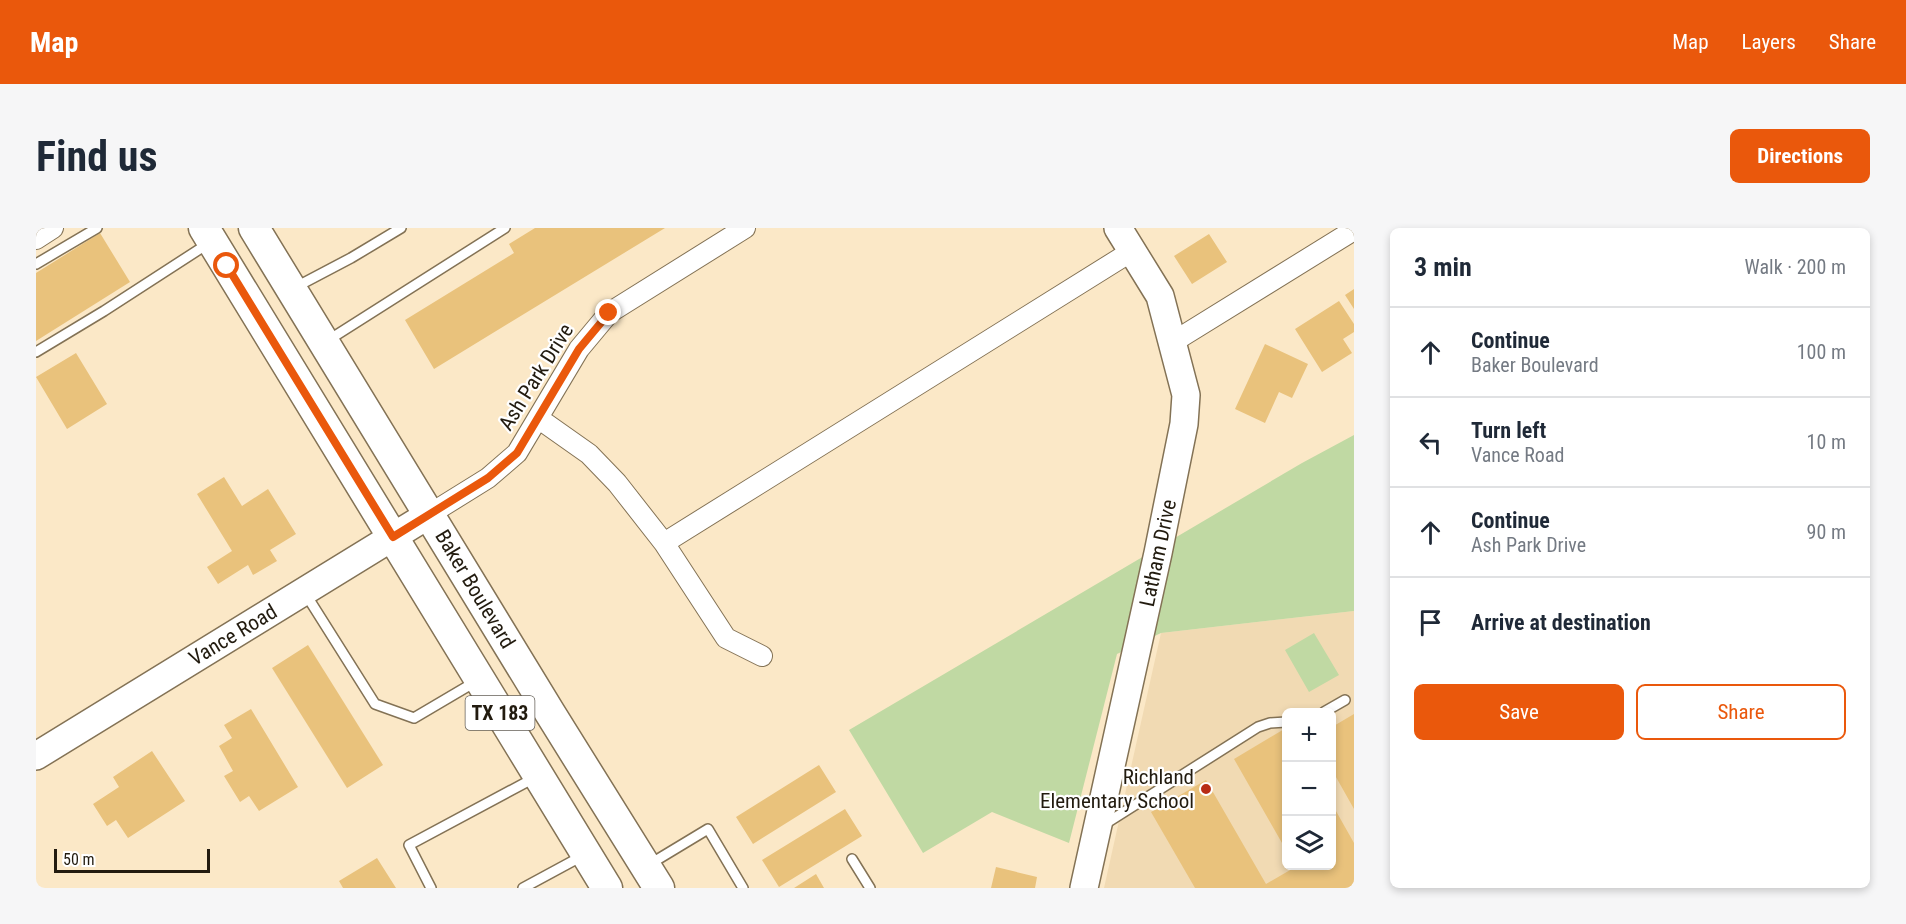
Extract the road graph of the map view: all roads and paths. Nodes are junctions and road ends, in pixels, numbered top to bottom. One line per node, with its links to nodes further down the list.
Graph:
1 (53, 228): 10 (street)
2 (97, 228): 12 (lane)
3 (254, 228): 13 (main road, Baker Boulevard / TX 183)
4 (401, 228): 13 (lane)
5 (506, 228): 14 (lane)
6 (745, 228): 17 (street, Ash Park Drive)
7 (1118, 228): 11 (street, Latham Drive)
8 (1354, 230): 15 (street)
9 (208, 235): 16 (lane); 19 (main road, Baker Boulevard / TX 183)
10 (36, 239)
11 (1132, 251): 15 (street, Latham Drive); 20 (street)
12 (36, 264)
13 (292, 289): 14 (main road, Baker Boulevard / TX 183)
14 (325, 342): 18 (main road, Baker Boulevard / TX 183)
15 (1173, 342): 29 (street, Latham Drive)
16 (36, 352)
17 (538, 418): 18 (street, Ash Park Drive); 20 (street)
18 (430, 514): 19 (street, Vance Road); 32 (main road, Baker Boulevard / TX 183)
19 (393, 537): 21 (street, Vance Road); 23 (main road, Baker Boulevard / TX 183)
20 (664, 543): 22 (street)
21 (304, 592): 23 (lane); 27 (street, Vance Road)
22 (762, 656)
23 (480, 680): 28 (main road, Baker Boulevard / TX 183)
24 (1345, 700): 25 (lane)
25 (1331, 708)
26 (1282, 722): 29 (lane)
27 (36, 756)
28 (538, 775): 30 (main road, Baker Boulevard / TX 183); 33 (lane)
29 (1098, 829): 38 (street, Latham Drive)
30 (586, 854): 34 (lane); 35 (main road, Baker Boulevard / TX 183)
31 (852, 859): 37 (lane)
32 (652, 877): 36 (lane)
33 (431, 888)
34 (523, 888)
35 (607, 888)
36 (743, 888)
37 (870, 888)
38 (1084, 888)

